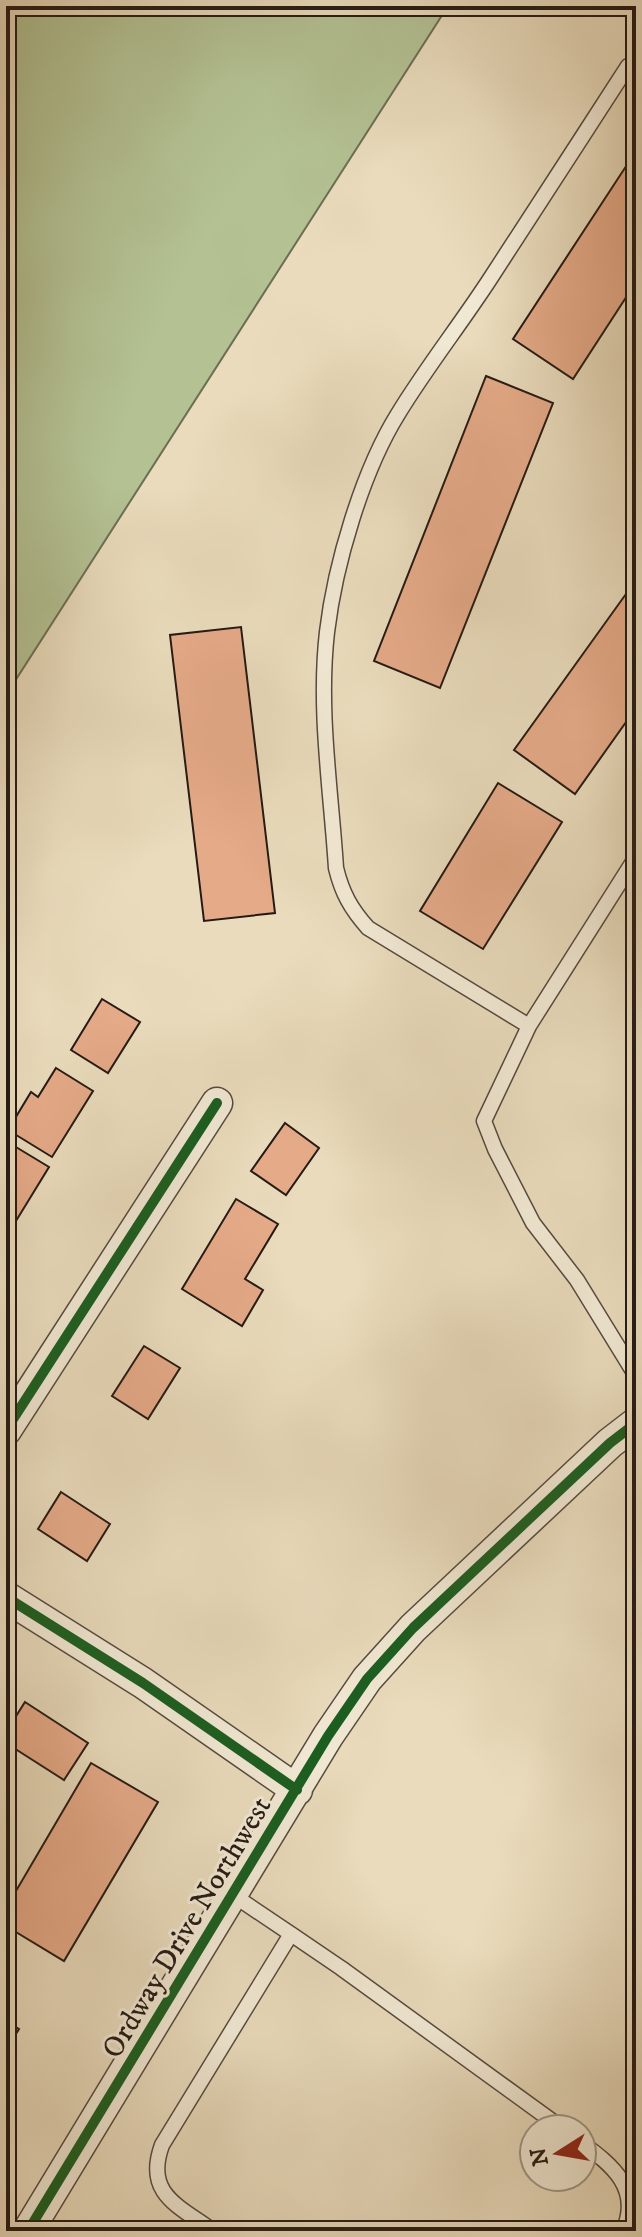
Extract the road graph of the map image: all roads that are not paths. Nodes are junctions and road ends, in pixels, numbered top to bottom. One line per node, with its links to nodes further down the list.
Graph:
1 (628, 66): 3 (lane)
2 (636, 857): 3 (lane)
3 (529, 1026): 5 (lane)
4 (217, 1103): 7 (street)
5 (636, 1376)
6 (636, 1423): 9 (street, Ordway Drive Northwest)
7 (6, 1430)
8 (6, 1597): 9 (street)
9 (297, 1790): 10 (street, Ordway Drive Northwest)
10 (233, 1895): 11 (lane); 14 (street, Ordway Drive Northwest)
11 (291, 1934): 12 (lane); 15 (lane)
12 (541, 2113)
13 (598, 2155): 16 (lane)
14 (28, 2231)
15 (213, 2231)
16 (623, 2231)

